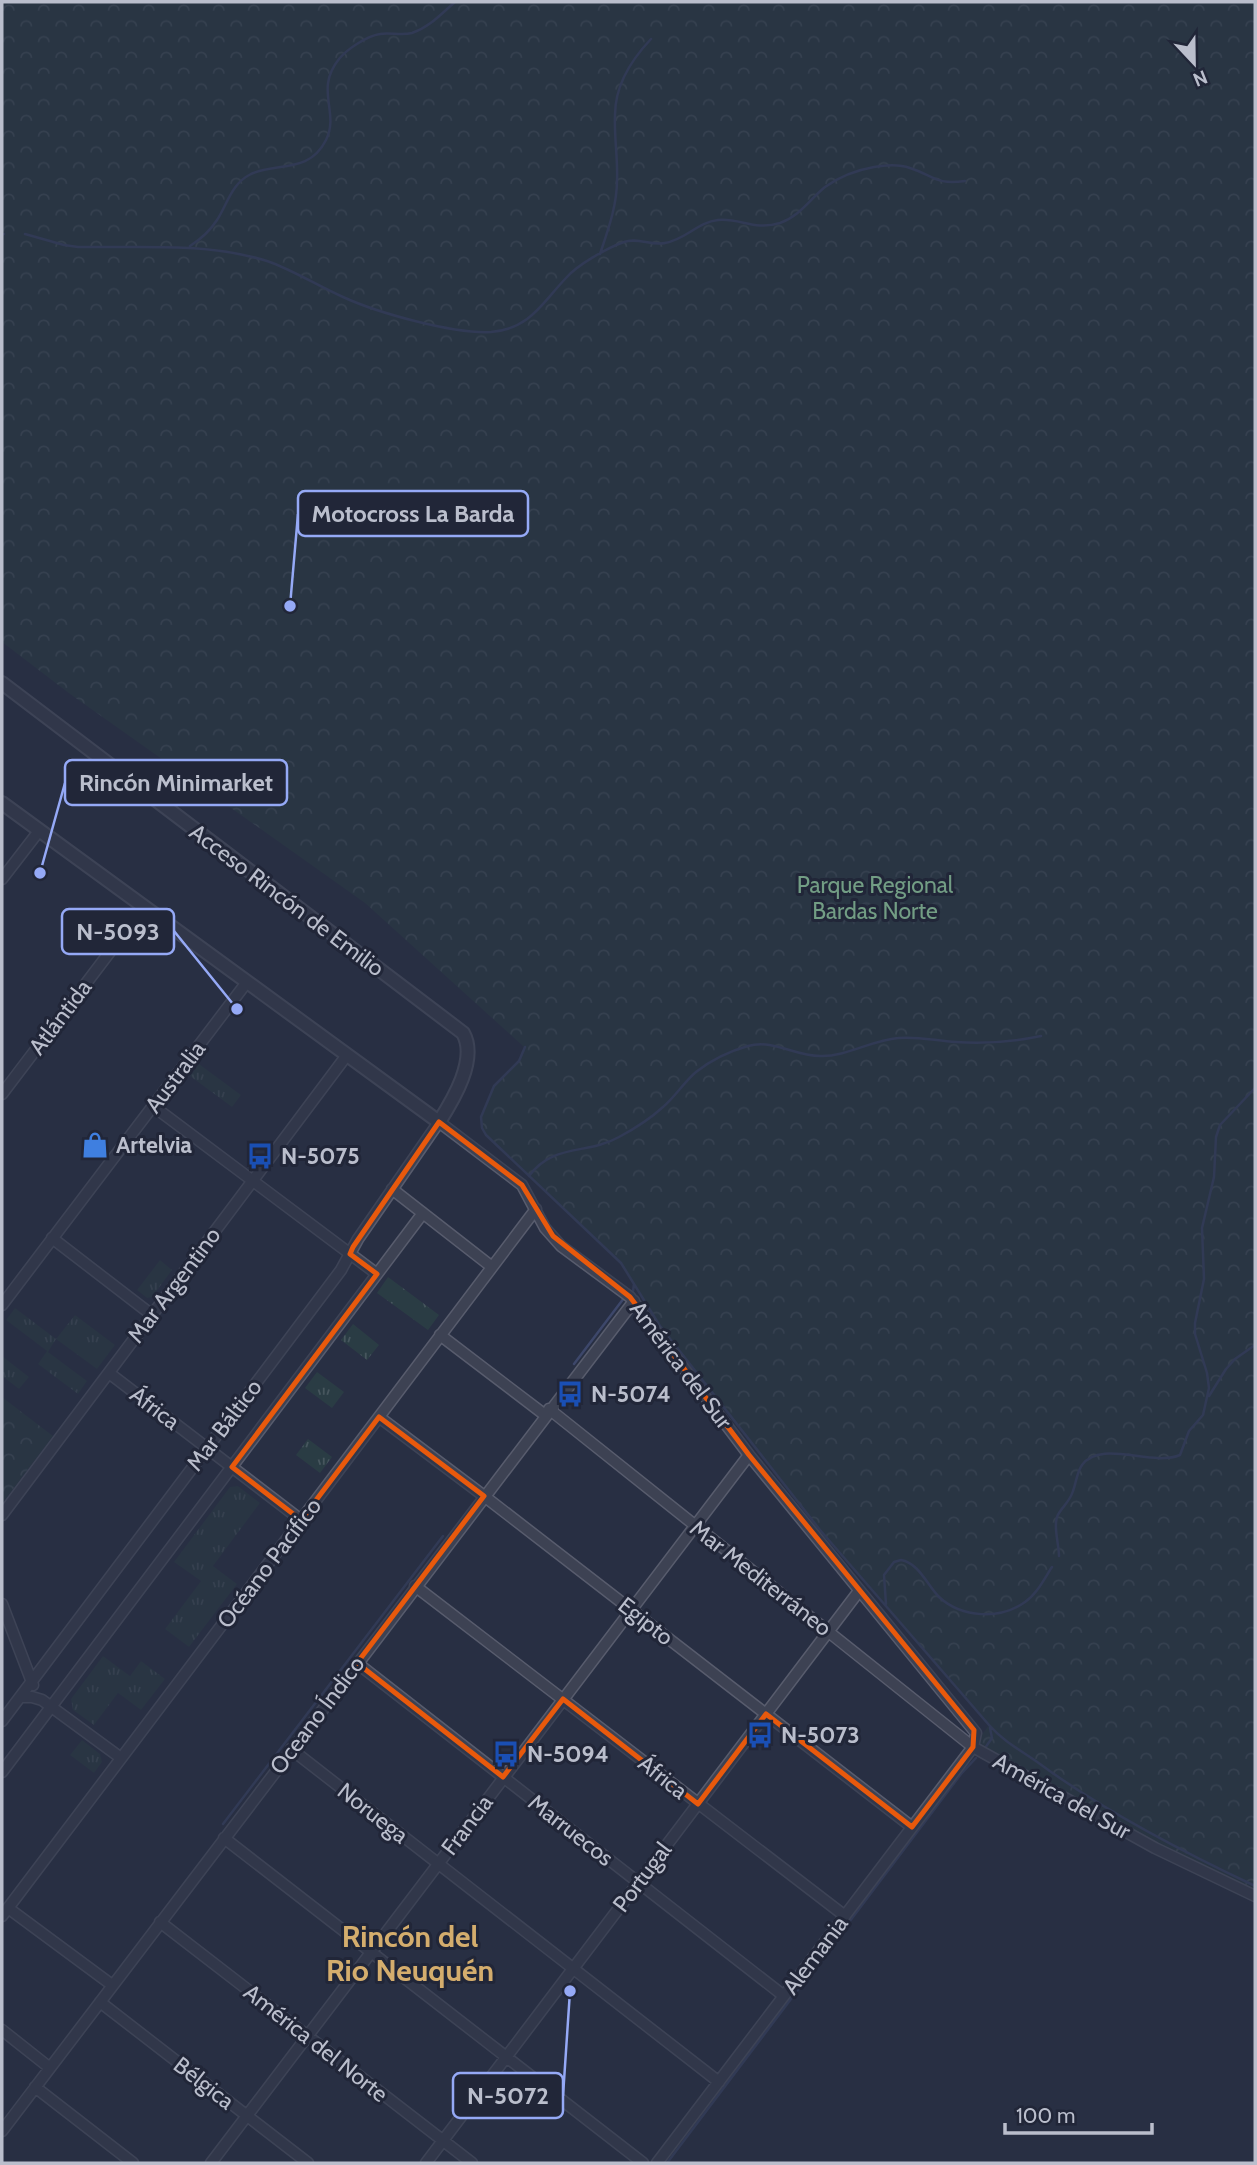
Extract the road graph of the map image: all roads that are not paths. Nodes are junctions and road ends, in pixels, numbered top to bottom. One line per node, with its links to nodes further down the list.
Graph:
1 (2, 683): 10 (street, Acceso Rincón de Emilio)
2 (2, 803): 3 (street, América del Sur)
3 (39, 831): 4 (street); 5 (street, América del Sur)
4 (2, 879)
5 (144, 907): 6 (street, América del Sur); 8 (street, Atlántida)
6 (247, 982): 7 (street, América del Sur); 9 (street, Australia)
7 (347, 1055): 10 (street, América del Sur); 11 (street, Mar Argentino)
8 (2, 1094)
9 (153, 1105): 11 (street); 15 (street, Australia)
10 (439, 1122): 12 (street, Mar Báltico); 13 (street, América del Sur)
11 (253, 1181): 16 (street); 21 (street, Mar Argentino)
12 (392, 1189): 14 (street); 16 (street, Mar Báltico)
13 (536, 1209): 17 (street, Océano Pacífico); 19 (street, América del Sur)
14 (423, 1213): 17 (street); 18 (street, Mar Báltico)
15 (52, 1238): 20 (street, Australia); 21 (street)
16 (350, 1254): 18 (street); 26 (street, Mar Báltico)
17 (492, 1268): 22 (street, Océano Pacífico)
18 (377, 1274): 28 (street, Mar Báltico)
19 (634, 1301): 24 (street, Oceano Índico); 27 (street, América del Sur)
20 (2, 1305)
21 (152, 1315): 23 (street, Mar Argentino)
22 (440, 1335): 24 (street, Mar Mediterráneo); 25 (street, Océano Pacífico)
23 (108, 1373): 26 (street, África); 30 (street, Mar Argentino)
24 (547, 1412): 29 (street, Oceano Índico); 32 (street, Mar Mediterráneo)
25 (379, 1417): 29 (street, Egipto); 31 (street, Océano Pacífico)
26 (207, 1448): 28 (street, África); 39 (street, Mar Báltico)
27 (749, 1455): 32 (street, Francia); 34 (street, América del Sur)
28 (232, 1466): 31 (street, África); 43 (street, Mar Báltico)
29 (484, 1496): 33 (street, Oceano Índico); 36 (street, Egipto)
30 (2, 1515)
31 (301, 1520): 48 (street, Océano Pacífico)
32 (695, 1525): 36 (street, Francia); 37 (street, Mar Mediterráneo)
33 (415, 1586): 38 (street, Oceano Índico); 41 (street, África)
34 (859, 1591): 37 (street, Portugal); 46 (street, América del Sur)
35 (2, 1604): 39 (street)
36 (631, 1609): 41 (street, Francia); 44 (street, Egipto)
37 (828, 1631): 44 (street, Portugal); 46 (street, Mar Mediterráneo)
38 (357, 1663): 47 (street, Oceano Índico); 50 (street, Marruecos)
39 (31, 1682): 40 (street, Mar Báltico); 42 (street)
40 (20, 1697): 42 (street); 45 (street, Mar Báltico)
41 (563, 1699): 50 (street, Francia); 51 (street, África)
42 (42, 1700): 43 (street)
43 (51, 1707): 48 (street); 49 (street, Mar Báltico)
44 (766, 1714): 51 (street, Portugal); 52 (street, Egipto)
45 (2, 1721)
46 (973, 1746): 52 (street, Alemania); 56 (street, América del Sur)
47 (291, 1749): 53 (street, Oceano Índico); 54 (street, Noruega)
48 (121, 1758): 57 (street, Océano Pacífico)
49 (2, 1772)
50 (503, 1777): 54 (street, Francia); 55 (street, Marruecos)
51 (698, 1804): 55 (street, Portugal); 58 (street, África)
52 (912, 1827): 58 (street, Alemania)
53 (224, 1838): 59 (street, Oceano Índico); 60 (street)
54 (438, 1864): 60 (street, Francia); 61 (street, Noruega)
55 (638, 1882): 61 (street, Portugal); 63 (street, Marruecos)
56 (1255, 1896)
57 (5, 1912): 62 (street)
58 (845, 1916): 63 (street, Alemania)
59 (160, 1922): 62 (street, Oceano Índico); 66 (street, América del Norte)
60 (371, 1952): 66 (street, Francia); 67 (street)
61 (573, 1969): 67 (street, Portugal); 69 (street, Noruega)
62 (112, 1985): 64 (street, Oceano Índico)
63 (784, 1996): 69 (street, Alemania)
64 (100, 2002): 68 (street, Oceano Índico); 71 (street, Bélgica)
65 (2, 2030): 68 (street)
66 (307, 2036): 71 (street, Francia); 73 (street, América del Norte)
67 (506, 2057): 73 (street, Portugal); 79 (street)
68 (50, 2067): 70 (street, Oceano Índico)
69 (719, 2082): 80 (street, Alemania)
70 (35, 2088): 72 (street, Oceano Índico); 74 (street)
71 (247, 2116): 75 (street, Francia); 76 (street, Bélgica)
72 (2, 2131)
73 (443, 2141): 77 (street, Portugal); 78 (street, América del Norte)
74 (134, 2163)
75 (211, 2163)
76 (307, 2163)
77 (426, 2163)
78 (472, 2163)
79 (643, 2163)
80 (657, 2163)

